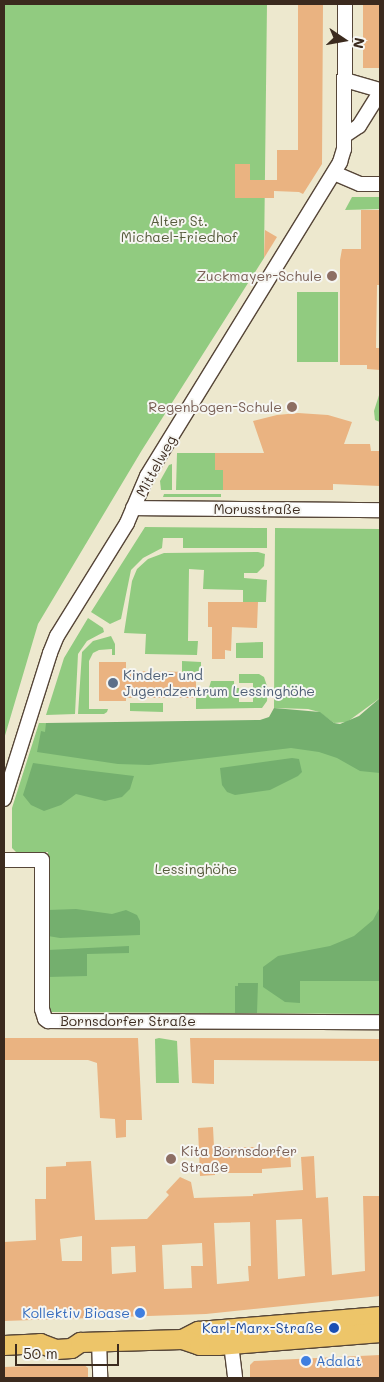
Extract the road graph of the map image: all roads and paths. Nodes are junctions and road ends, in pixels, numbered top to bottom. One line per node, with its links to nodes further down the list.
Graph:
1 (345, 4): 2 (street)
2 (345, 80): 3 (street, Mittelweg); 4 (street)
3 (380, 91): 4 (street, Mittelweg)
4 (344, 143): 5 (street, Mittelweg)
5 (334, 173): 6 (street); 7 (street, Mittelweg)
6 (380, 184)
7 (133, 508): 8 (street, Morusstraße); 9 (street, Mittelweg)
8 (380, 510)
9 (4, 799)
10 (4, 860): 11 (street, Bornsdorfer Straße)
11 (380, 1022)
12 (380, 1316): 14 (main road)
13 (380, 1332): 16 (main road)
14 (182, 1339): 15 (main road); 16 (main road)
15 (99, 1341): 17 (main road); 18 (street)
16 (231, 1344): 19 (street)
17 (4, 1345)
18 (100, 1378)
19 (234, 1378)

